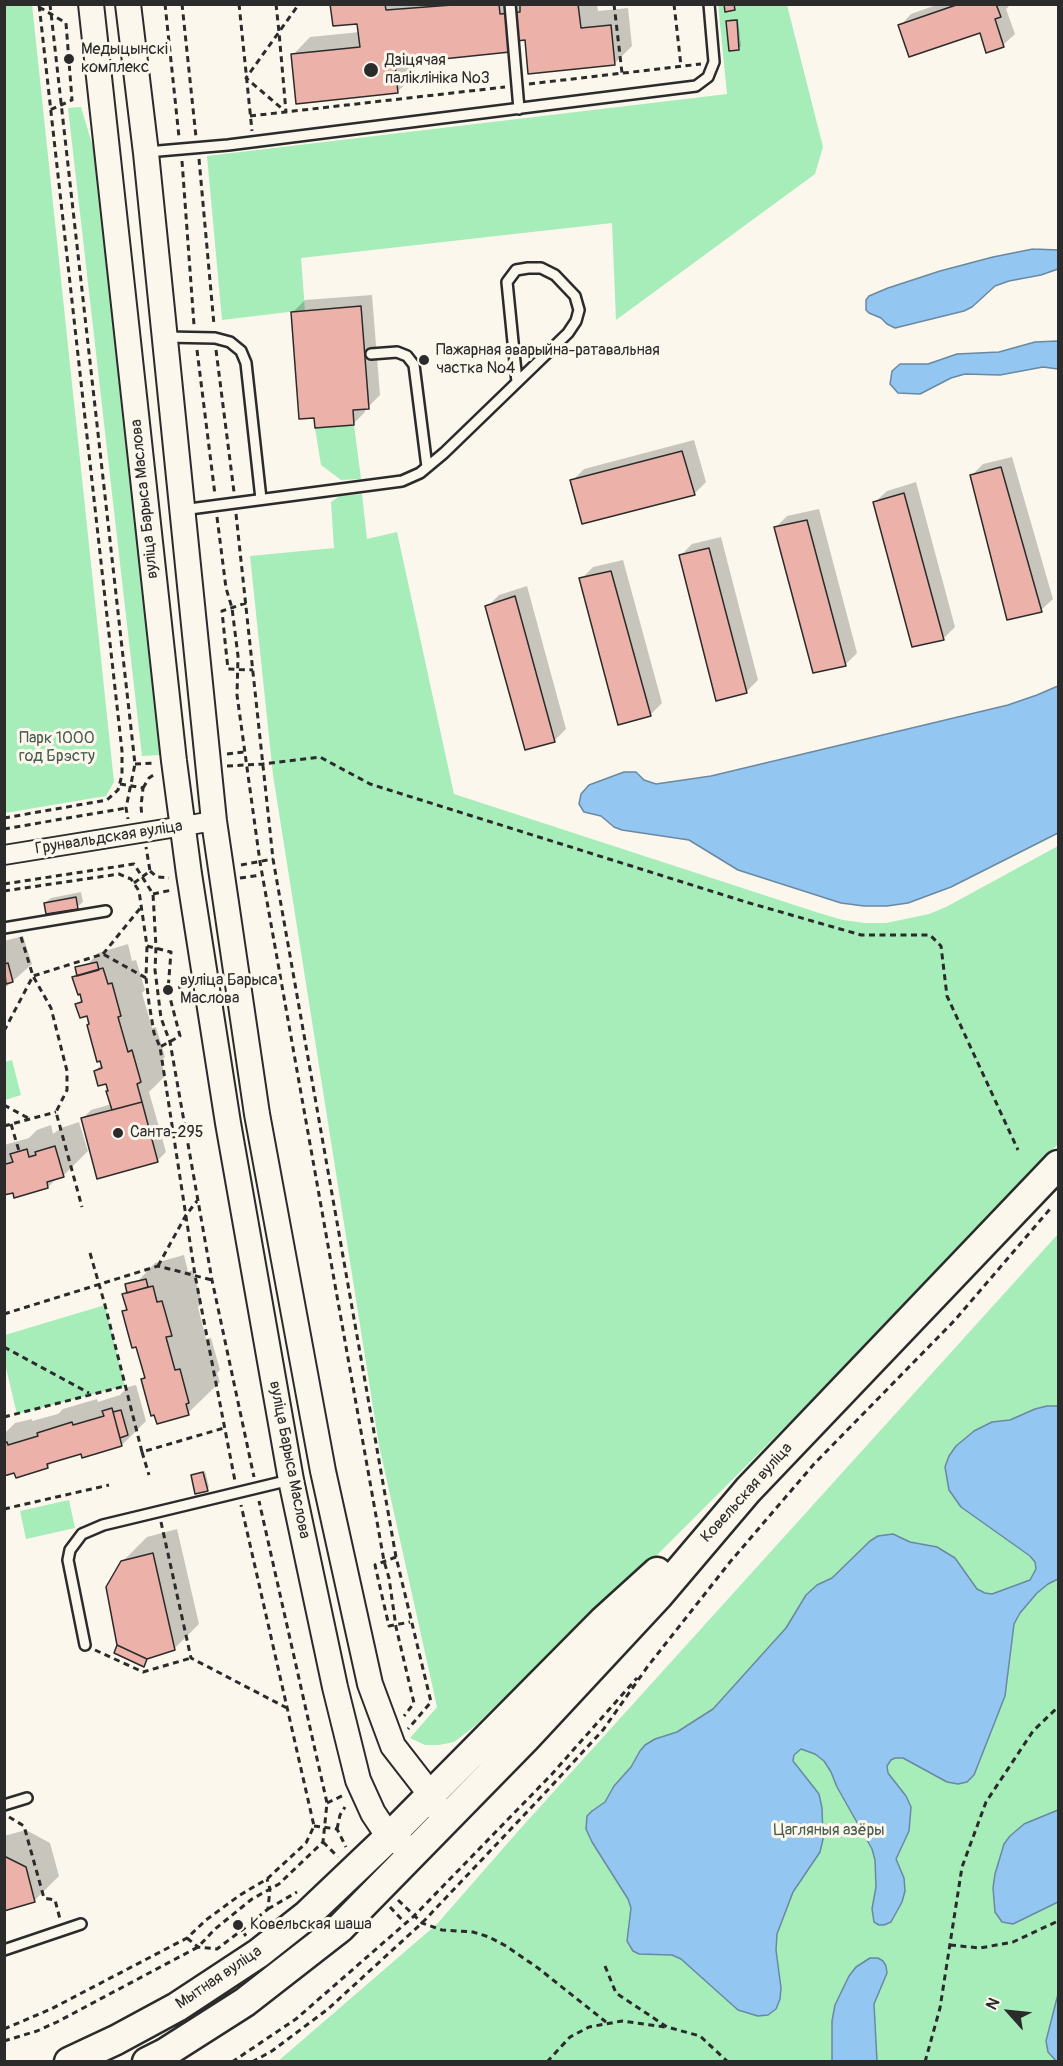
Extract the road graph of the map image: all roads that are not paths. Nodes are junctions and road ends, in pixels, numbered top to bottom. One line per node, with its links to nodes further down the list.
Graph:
1 (91, 4): 14 (main road, вуліца Барыса Маслова)
2 (128, 4): 6 (main road, вуліца Барыса Маслова)
3 (510, 4): 5 (lane)
4 (709, 4): 5 (lane)
5 (519, 109): 6 (lane)
6 (146, 153): 7 (main road, вуліца Барыса Маслова)
7 (164, 337): 11 (lane); 12 (main road, вуліца Барыса Маслова)
8 (371, 354): 10 (lane)
9 (517, 382): 9 (lane); 10 (lane)
10 (428, 467): 11 (lane)
11 (261, 498): 12 (lane)
12 (182, 510): 13 (main road, вуліца Барыса Маслова)
13 (214, 820): 14 (street, Грунвальдская вуліца); 22 (main road, вуліца Барыса Маслова)
14 (182, 826): 15 (street, Грунвальдская вуліца); 19 (main road, вуліца Барыса Маслова)
15 (4, 855)
16 (106, 911): 17 (lane)
17 (4, 928)
18 (1059, 1165): 20 (highway, Ковельская вуліца)
19 (291, 1480): 21 (lane); 26 (main road, вуліца Барыса Маслова)
20 (747, 1490): 22 (highway, Мытная вуліца); 25 (highway, Ковельская вуліца)
21 (85, 1645)
22 (431, 1795): 25 (main road, вуліца Барыса Маслова); 26 (highway, Мытная вуліца)
23 (27, 1798): 24 (lane)
24 (4, 1805)
25 (441, 1825): 27 (highway, Мытная вуліца)
26 (389, 1837): 27 (main road); 30 (highway, Мытная вуліца)
27 (419, 1849): 31 (highway, Мытная вуліца)
28 (81, 1924): 29 (lane)
29 (4, 1950)
30 (69, 2061)
31 (147, 2061)

